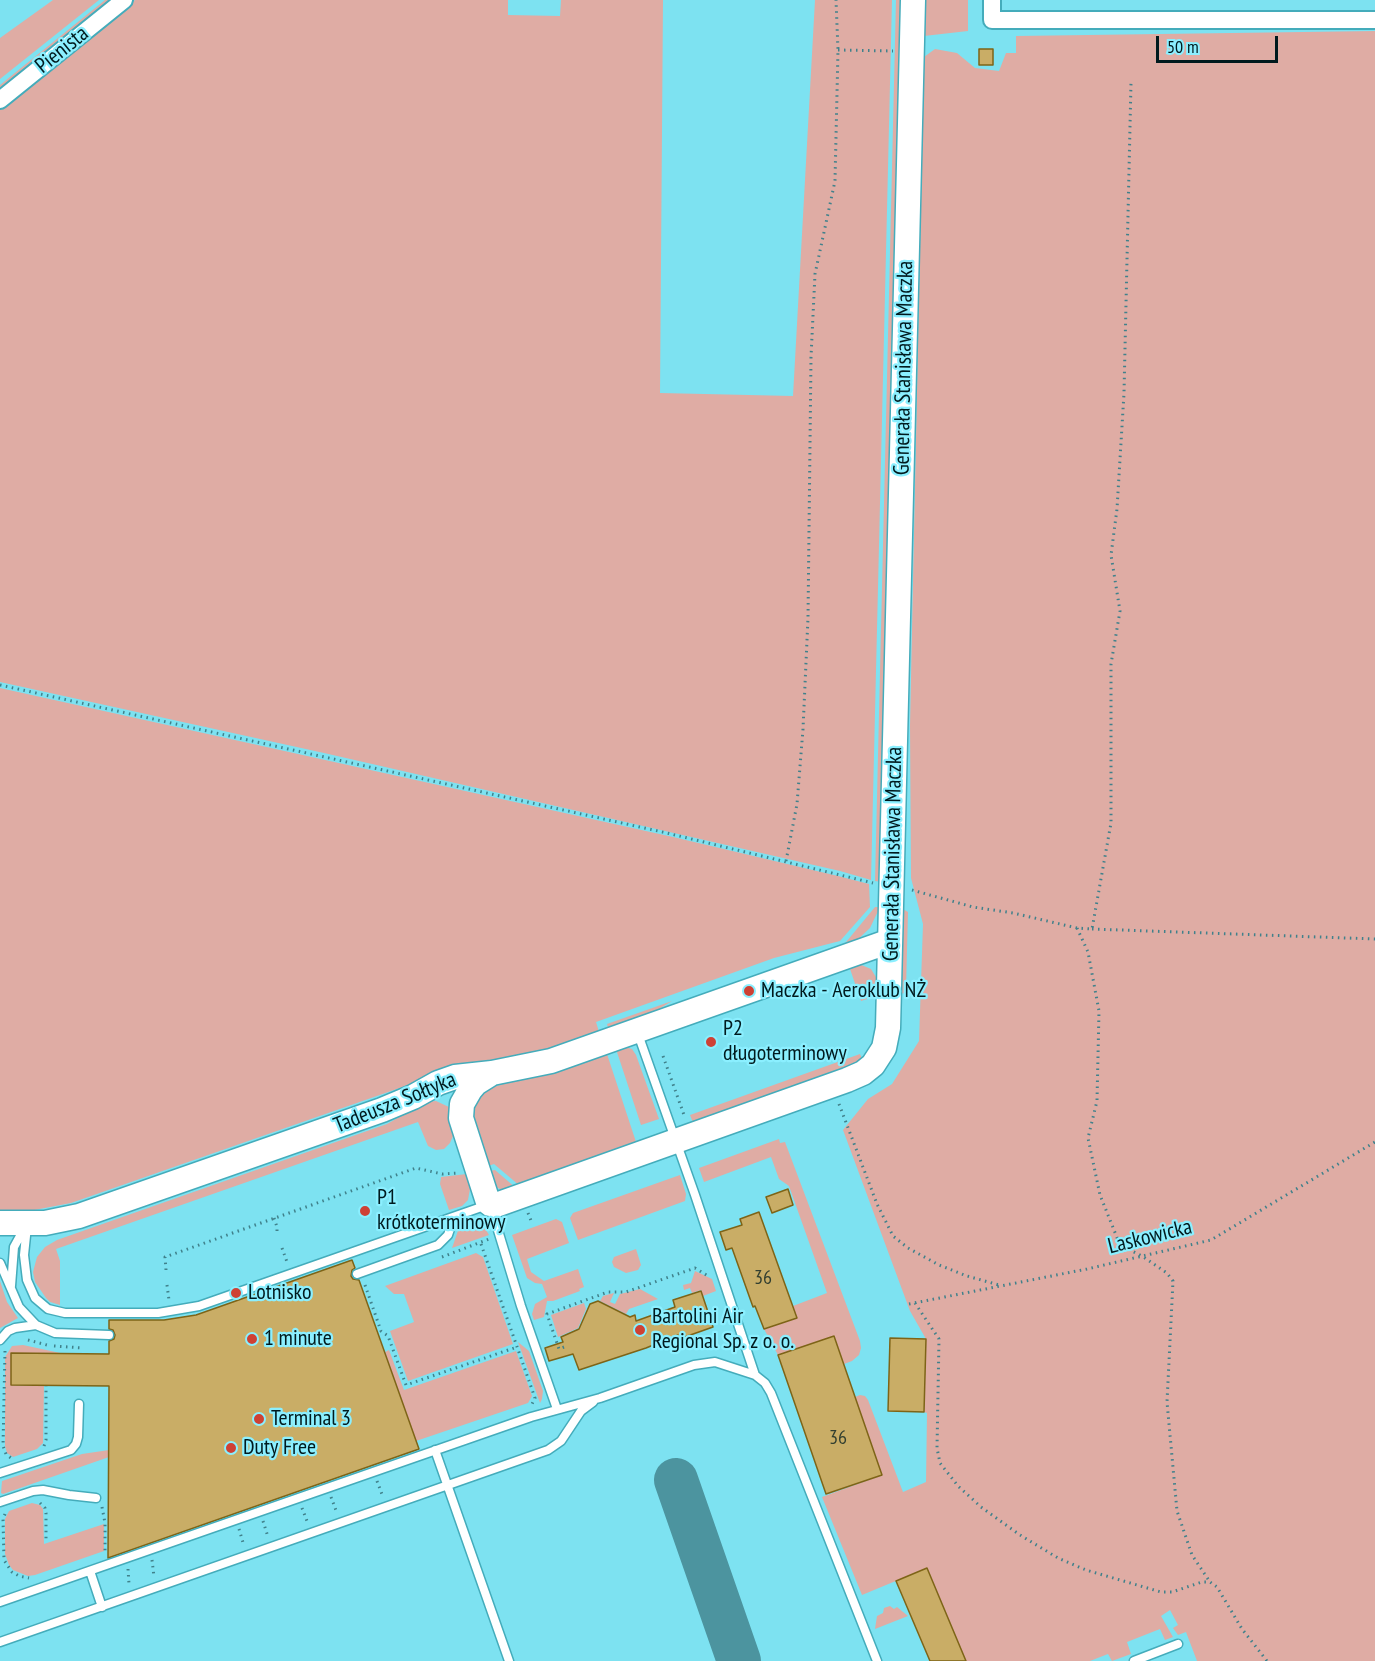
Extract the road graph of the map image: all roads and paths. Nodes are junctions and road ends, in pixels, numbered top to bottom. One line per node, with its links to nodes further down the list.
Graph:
1 (124, 0): 9 (street, Pienista)
2 (836, 0): 6 (path)
3 (913, 0): 12 (street, Generała Stanisława Maczka)
4 (992, 0): 5 (street)
5 (1375, 20)
6 (838, 50): 7 (path); 11 (path)
7 (893, 51)
8 (1131, 82): 14 (path)
9 (0, 100)
10 (0, 685): 11 (path)
11 (786, 861): 12 (path)
12 (892, 887): 13 (path); 16 (street, Generała Stanisława Maczka)
13 (1077, 928): 14 (path); 36 (path)
14 (1092, 929): 15 (path)
15 (1375, 939)
16 (890, 941): 17 (street, Tadeusza Sołtyka); 23 (street, Generała Stanisława Maczka)
17 (637, 1030): 19 (street, Tadeusza Sołtyka); 23 (lane)
18 (663, 1056): 23 (path)
19 (492, 1073): 20 (street, Tadeusza Sołtyka); 22 (street)
20 (413, 1097): 22 (street); 32 (street, Tadeusza Sołtyka)
21 (839, 1104): 44 (path)
22 (461, 1111): 26 (street)
23 (676, 1130): 26 (street, Generała Stanisława Maczka); 55 (lane)
24 (1375, 1142): 36 (path, Laskowicka)
25 (466, 1172): 29 (path)
26 (490, 1204): 28 (lane, Generała Stanisława Maczka); 60 (lane)
27 (528, 1211): 31 (path)
28 (454, 1216): 32 (lane, Generała Stanisława Maczka); 40 (lane)
29 (274, 1218): 33 (path); 39 (path)
30 (0, 1223): 32 (street, Tadeusza Sołtyka)
31 (532, 1223)
32 (27, 1224): 45 (lane)
33 (277, 1234)
34 (481, 1244): 53 (path)
35 (282, 1248): 38 (path)
36 (1142, 1256): 44 (path, Laskowicka); 88 (path)
37 (0, 1263): 45 (lane)
38 (289, 1267)
39 (166, 1270)
40 (357, 1274)
41 (714, 1279): 54 (path)
42 (167, 1285): 47 (path)
43 (365, 1285): 53 (path)
44 (1001, 1286): 46 (path, Laskowicka)
45 (11, 1291): 49 (lane)
46 (915, 1303): 48 (path, Laskowicka); 88 (path)
47 (170, 1304)
48 (909, 1304)
49 (36, 1325): 50 (lane); 51 (lane)
50 (109, 1335)
51 (0, 1340)
52 (9, 1344): 63 (path)
53 (517, 1347): 59 (path)
54 (564, 1347)
55 (755, 1375): 57 (lane); 95 (lane)
56 (46, 1386): 61 (path)
57 (600, 1398): 60 (lane); 66 (lane)
58 (79, 1404): 64 (lane)
59 (532, 1404)
60 (557, 1409): 62 (lane)
61 (42, 1449)
62 (435, 1450): 66 (lane); 85 (lane)
63 (18, 1458)
64 (0, 1473)
65 (376, 1479): 69 (path)
66 (448, 1485): 91 (lane); 94 (lane)
67 (331, 1496): 74 (path)
68 (96, 1498): 71 (lane)
69 (383, 1499)
70 (37, 1501): 80 (path)
71 (0, 1502)
72 (301, 1506): 77 (path)
73 (8, 1510): 86 (path)
74 (338, 1515)
75 (263, 1520): 79 (path)
76 (105, 1523): 82 (path)
77 (308, 1525)
78 (239, 1528): 81 (path)
79 (269, 1539)
80 (46, 1541)
81 (244, 1548)
82 (105, 1550)
83 (152, 1558): 87 (path)
84 (128, 1567): 89 (path)
85 (90, 1571): 90 (lane); 91 (lane)
86 (36, 1578)
87 (155, 1579)
88 (1210, 1582): 97 (path)
89 (129, 1588)
90 (0, 1602)
91 (102, 1606): 92 (lane)
92 (0, 1642)
93 (1178, 1644): 96 (lane)
94 (509, 1661)
95 (877, 1661)
96 (1134, 1661)
97 (1267, 1661)

